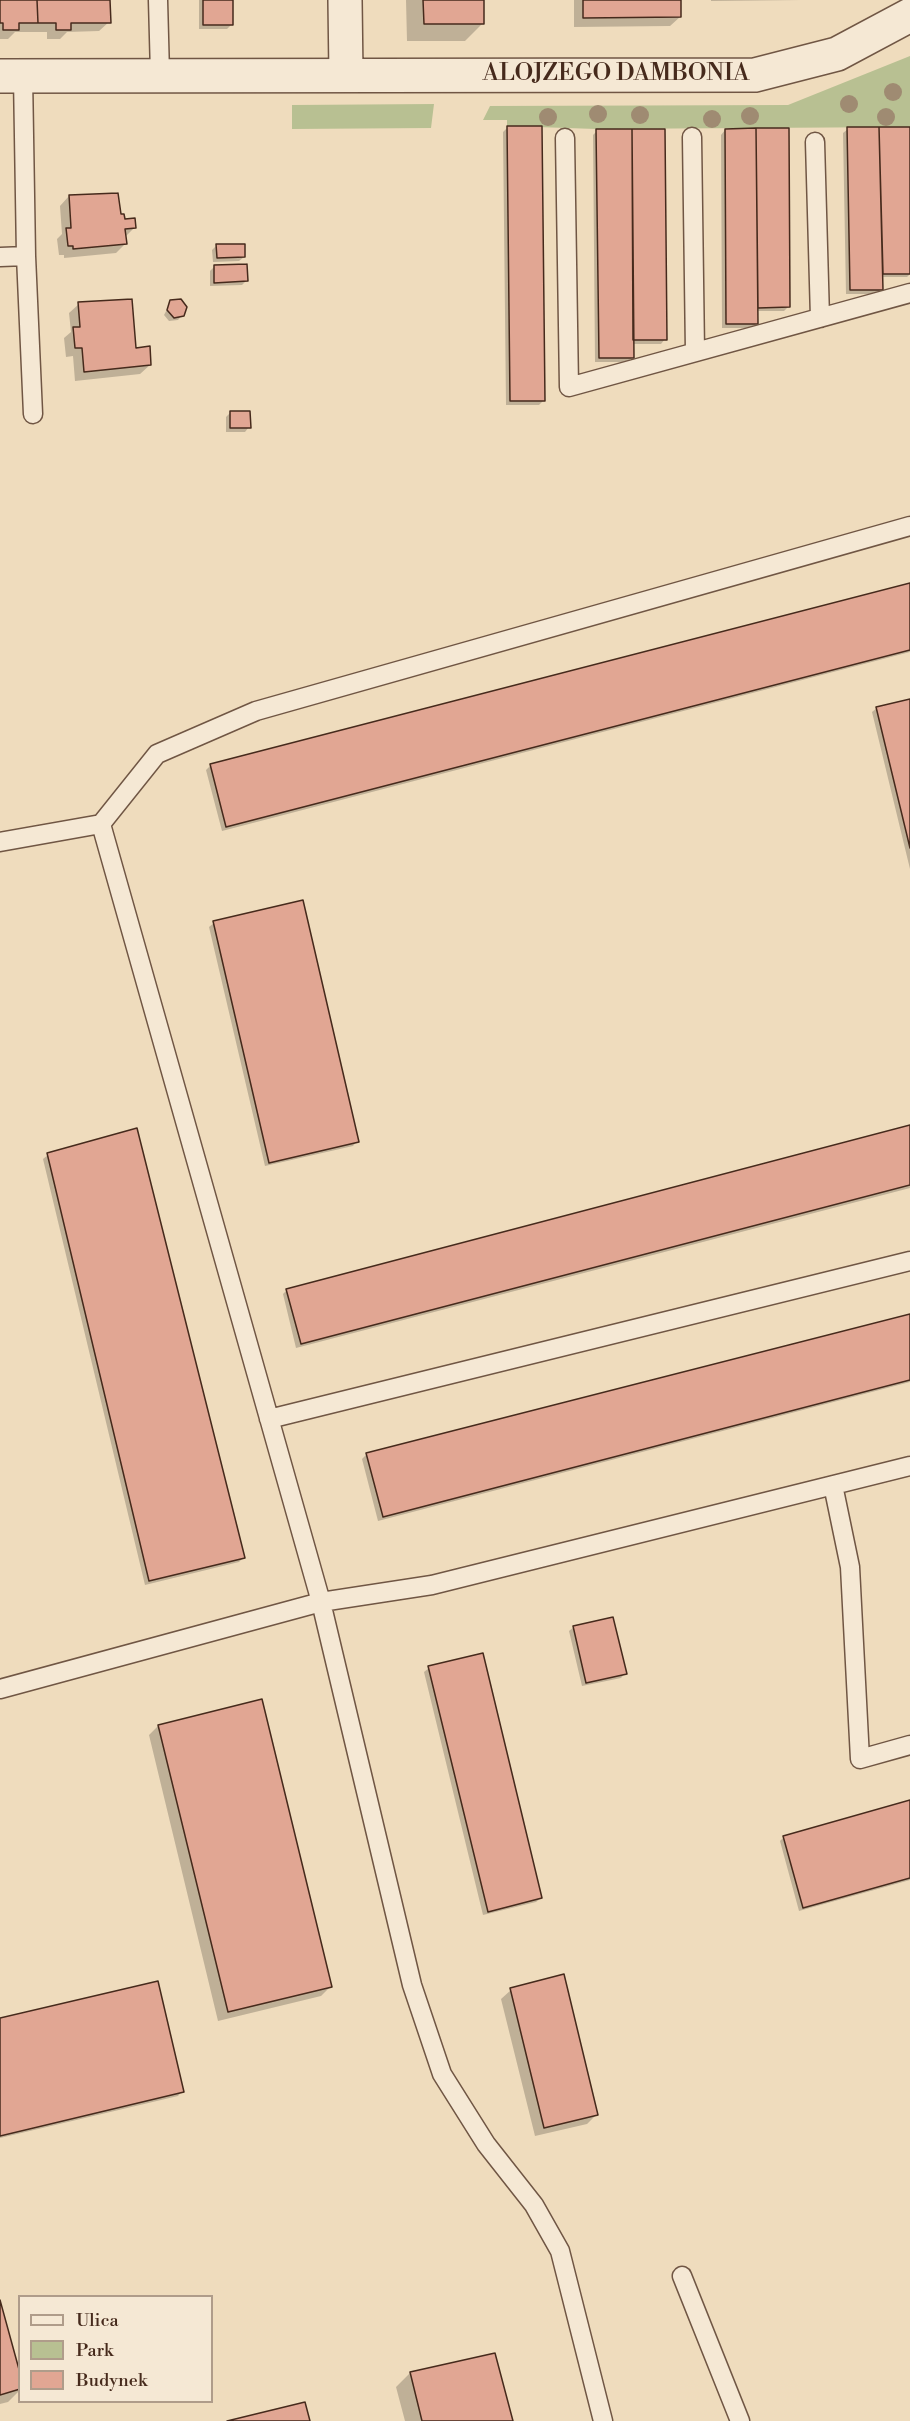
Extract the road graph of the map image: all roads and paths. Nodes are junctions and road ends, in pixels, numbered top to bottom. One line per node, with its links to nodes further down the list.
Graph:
1 (158, 0): 4 (lane)
2 (345, 0): 5 (street)
3 (910, 15): 5 (street, ALOJZEGO DAMBONIA)
4 (160, 74): 5 (street, ALOJZEGO DAMBONIA); 6 (street, ALOJZEGO DAMBONIA)
5 (345, 74)
6 (11, 76): 10 (lane)
7 (692, 137): 14 (lane)
8 (565, 138): 14 (lane)
9 (815, 142): 13 (lane)
10 (26, 256): 11 (lane); 15 (lane)
11 (0, 257)
12 (910, 293): 13 (lane)
13 (820, 318): 14 (lane)
14 (695, 352)
15 (33, 414)
16 (910, 526): 17 (lane)
17 (101, 824): 18 (lane); 20 (lane)
18 (0, 842)
19 (910, 1261): 20 (lane)
20 (269, 1419): 23 (lane)
21 (910, 1466): 22 (lane)
22 (833, 1485): 23 (lane); 25 (lane)
23 (321, 1602): 24 (lane); 27 (lane)
24 (0, 1689)
25 (910, 1745)
26 (682, 2276): 28 (lane)
27 (603, 2421)
28 (740, 2421)

